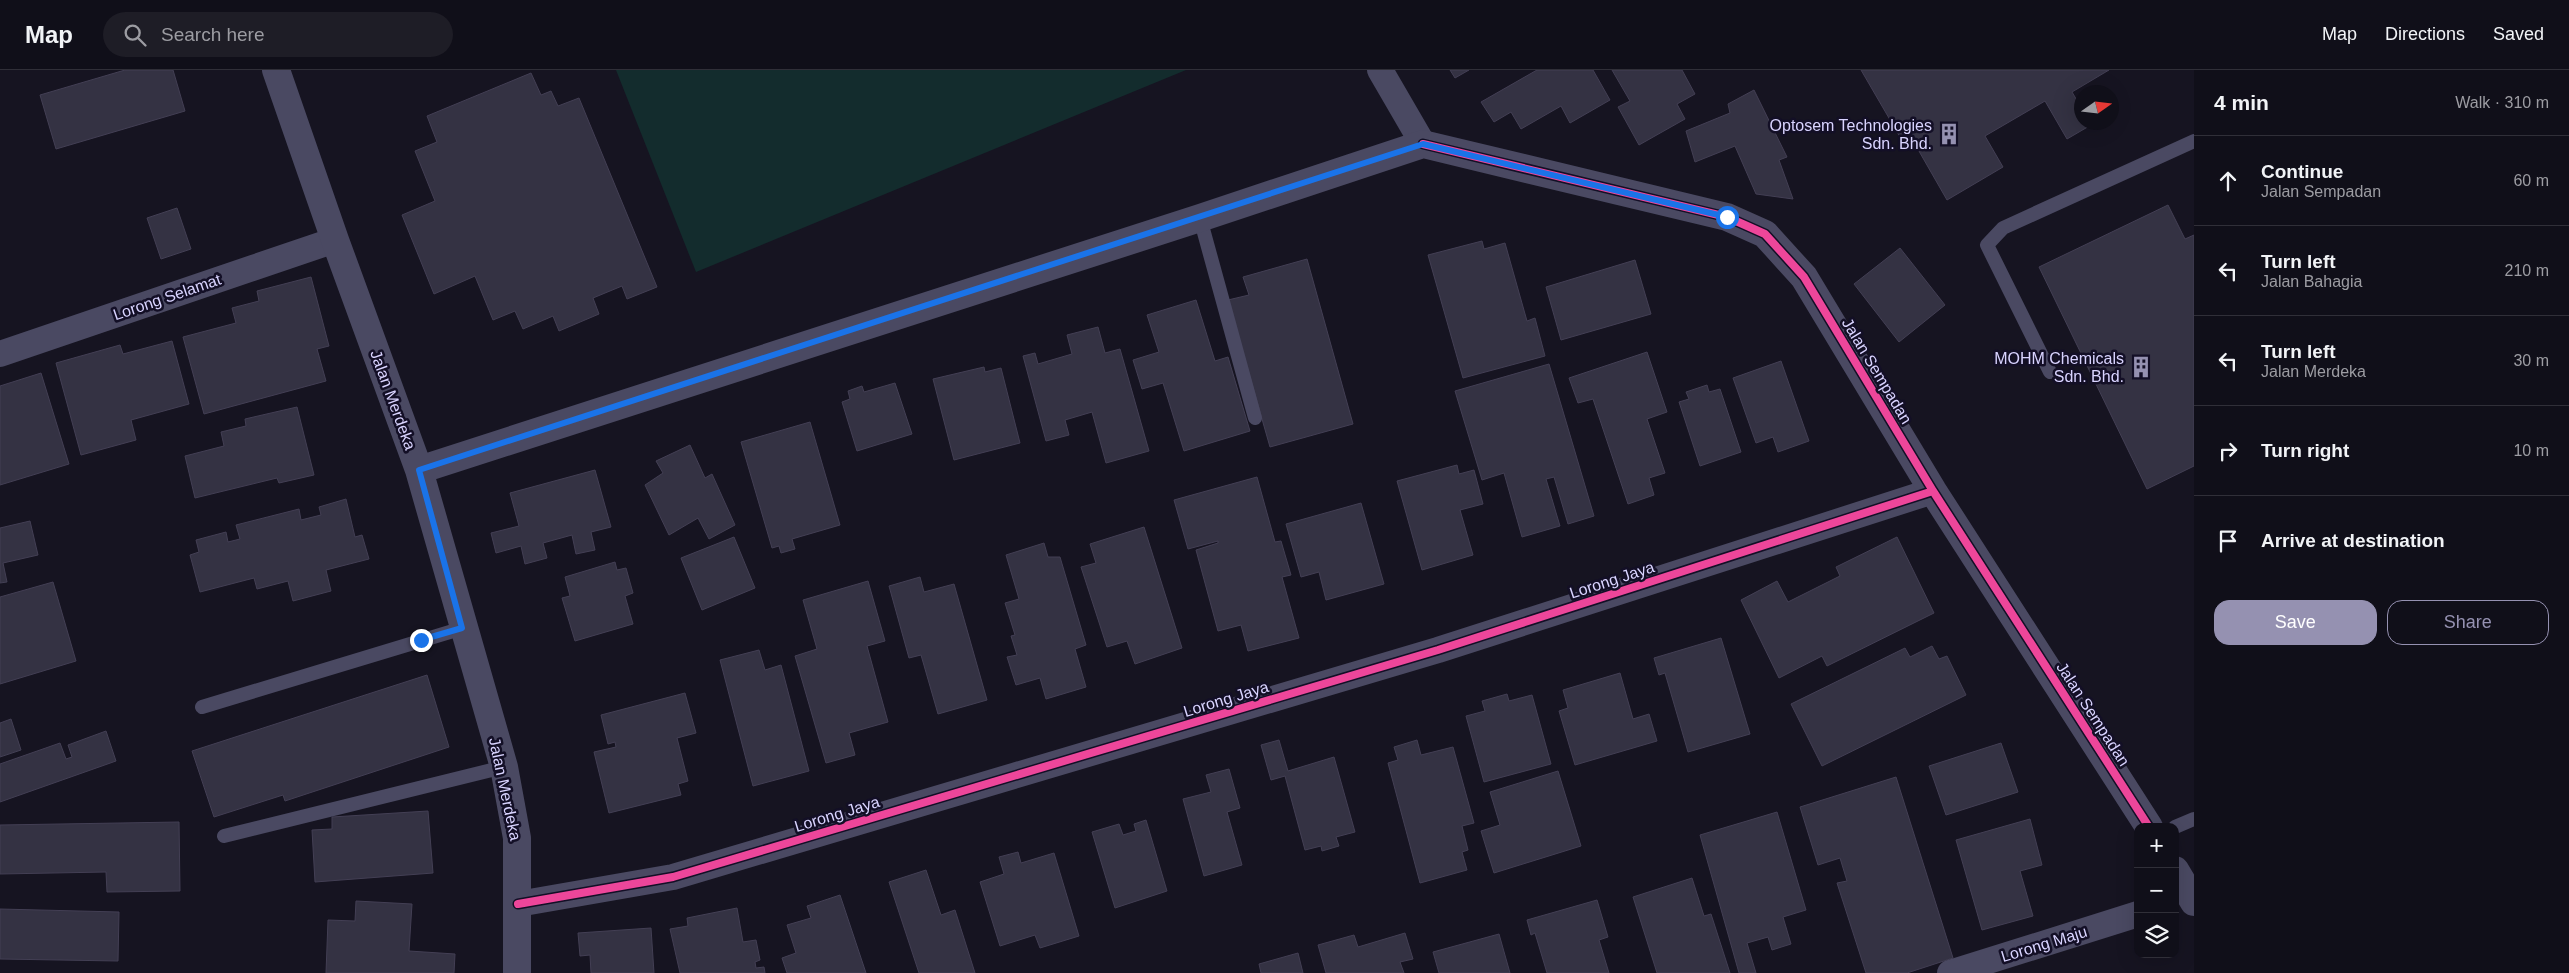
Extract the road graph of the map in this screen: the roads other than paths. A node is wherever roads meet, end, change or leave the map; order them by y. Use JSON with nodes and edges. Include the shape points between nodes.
{"nodes":[{"id":1,"x":276,"y":70,"type":"edge"},
{"id":2,"x":1380,"y":70,"type":"edge"},
{"id":3,"x":2194,"y":141,"type":"edge"},
{"id":4,"x":1423,"y":144,"type":"junction"},
{"id":5,"x":1200,"y":218,"type":"junction"},
{"id":6,"x":335,"y":240,"type":"junction"},
{"id":7,"x":0,"y":354,"type":"edge"},
{"id":8,"x":2050,"y":372,"type":"dead end"},
{"id":9,"x":1255,"y":418,"type":"dead end"},
{"id":10,"x":419,"y":470,"type":"junction"},
{"id":11,"x":1933,"y":491,"type":"junction"},
{"id":12,"x":462,"y":628,"type":"junction"},
{"id":13,"x":202,"y":707,"type":"dead end"},
{"id":14,"x":504,"y":767,"type":"junction"},
{"id":15,"x":2194,"y":819,"type":"edge"},
{"id":16,"x":2146,"y":823,"type":"edge"},
{"id":17,"x":2179,"y":825,"type":"edge"},
{"id":18,"x":224,"y":836,"type":"dead end"},
{"id":19,"x":2179,"y":880,"type":"edge"},
{"id":20,"x":2187,"y":901,"type":"edge"},
{"id":21,"x":518,"y":904,"type":"junction"},
{"id":22,"x":2134,"y":915,"type":"edge"},
{"id":23,"x":517,"y":973,"type":"edge"},
{"id":24,"x":1950,"y":973,"type":"edge"}],
"edges":[{"from":1,"to":6,"type":"street","name":"Jalan Merdeka"},
{"from":2,"to":4,"type":"street"},
{"from":3,"to":8,"type":"lane","via":[[2003,228],[1987,245]]},
{"from":4,"to":5,"type":"street"},
{"from":4,"to":11,"type":"street","name":"Jalan Sempadan","via":[[1727,217],[1765,234],[1804,277]]},
{"from":5,"to":9,"type":"lane"},
{"from":5,"to":10,"type":"street"},
{"from":6,"to":7,"type":"street","name":"Lorong Selamat"},
{"from":6,"to":10,"type":"street","name":"Jalan Merdeka"},
{"from":10,"to":12,"type":"street","name":"Jalan Merdeka"},
{"from":11,"to":16,"type":"street","name":"Jalan Sempadan"},
{"from":11,"to":21,"type":"street","name":"Lorong Jaya","via":[[1438,650],[673,877]]},
{"from":12,"to":13,"type":"lane"},
{"from":12,"to":14,"type":"street","name":"Jalan Merdeka"},
{"from":14,"to":18,"type":"lane"},
{"from":14,"to":21,"type":"street","name":"Jalan Merdeka","via":[[517,838]]},
{"from":15,"to":17,"type":"lane"},
{"from":19,"to":20,"type":"street"},
{"from":21,"to":23,"type":"street","name":"Jalan Merdeka"},
{"from":22,"to":24,"type":"street","name":"Lorong Maju"}]}
